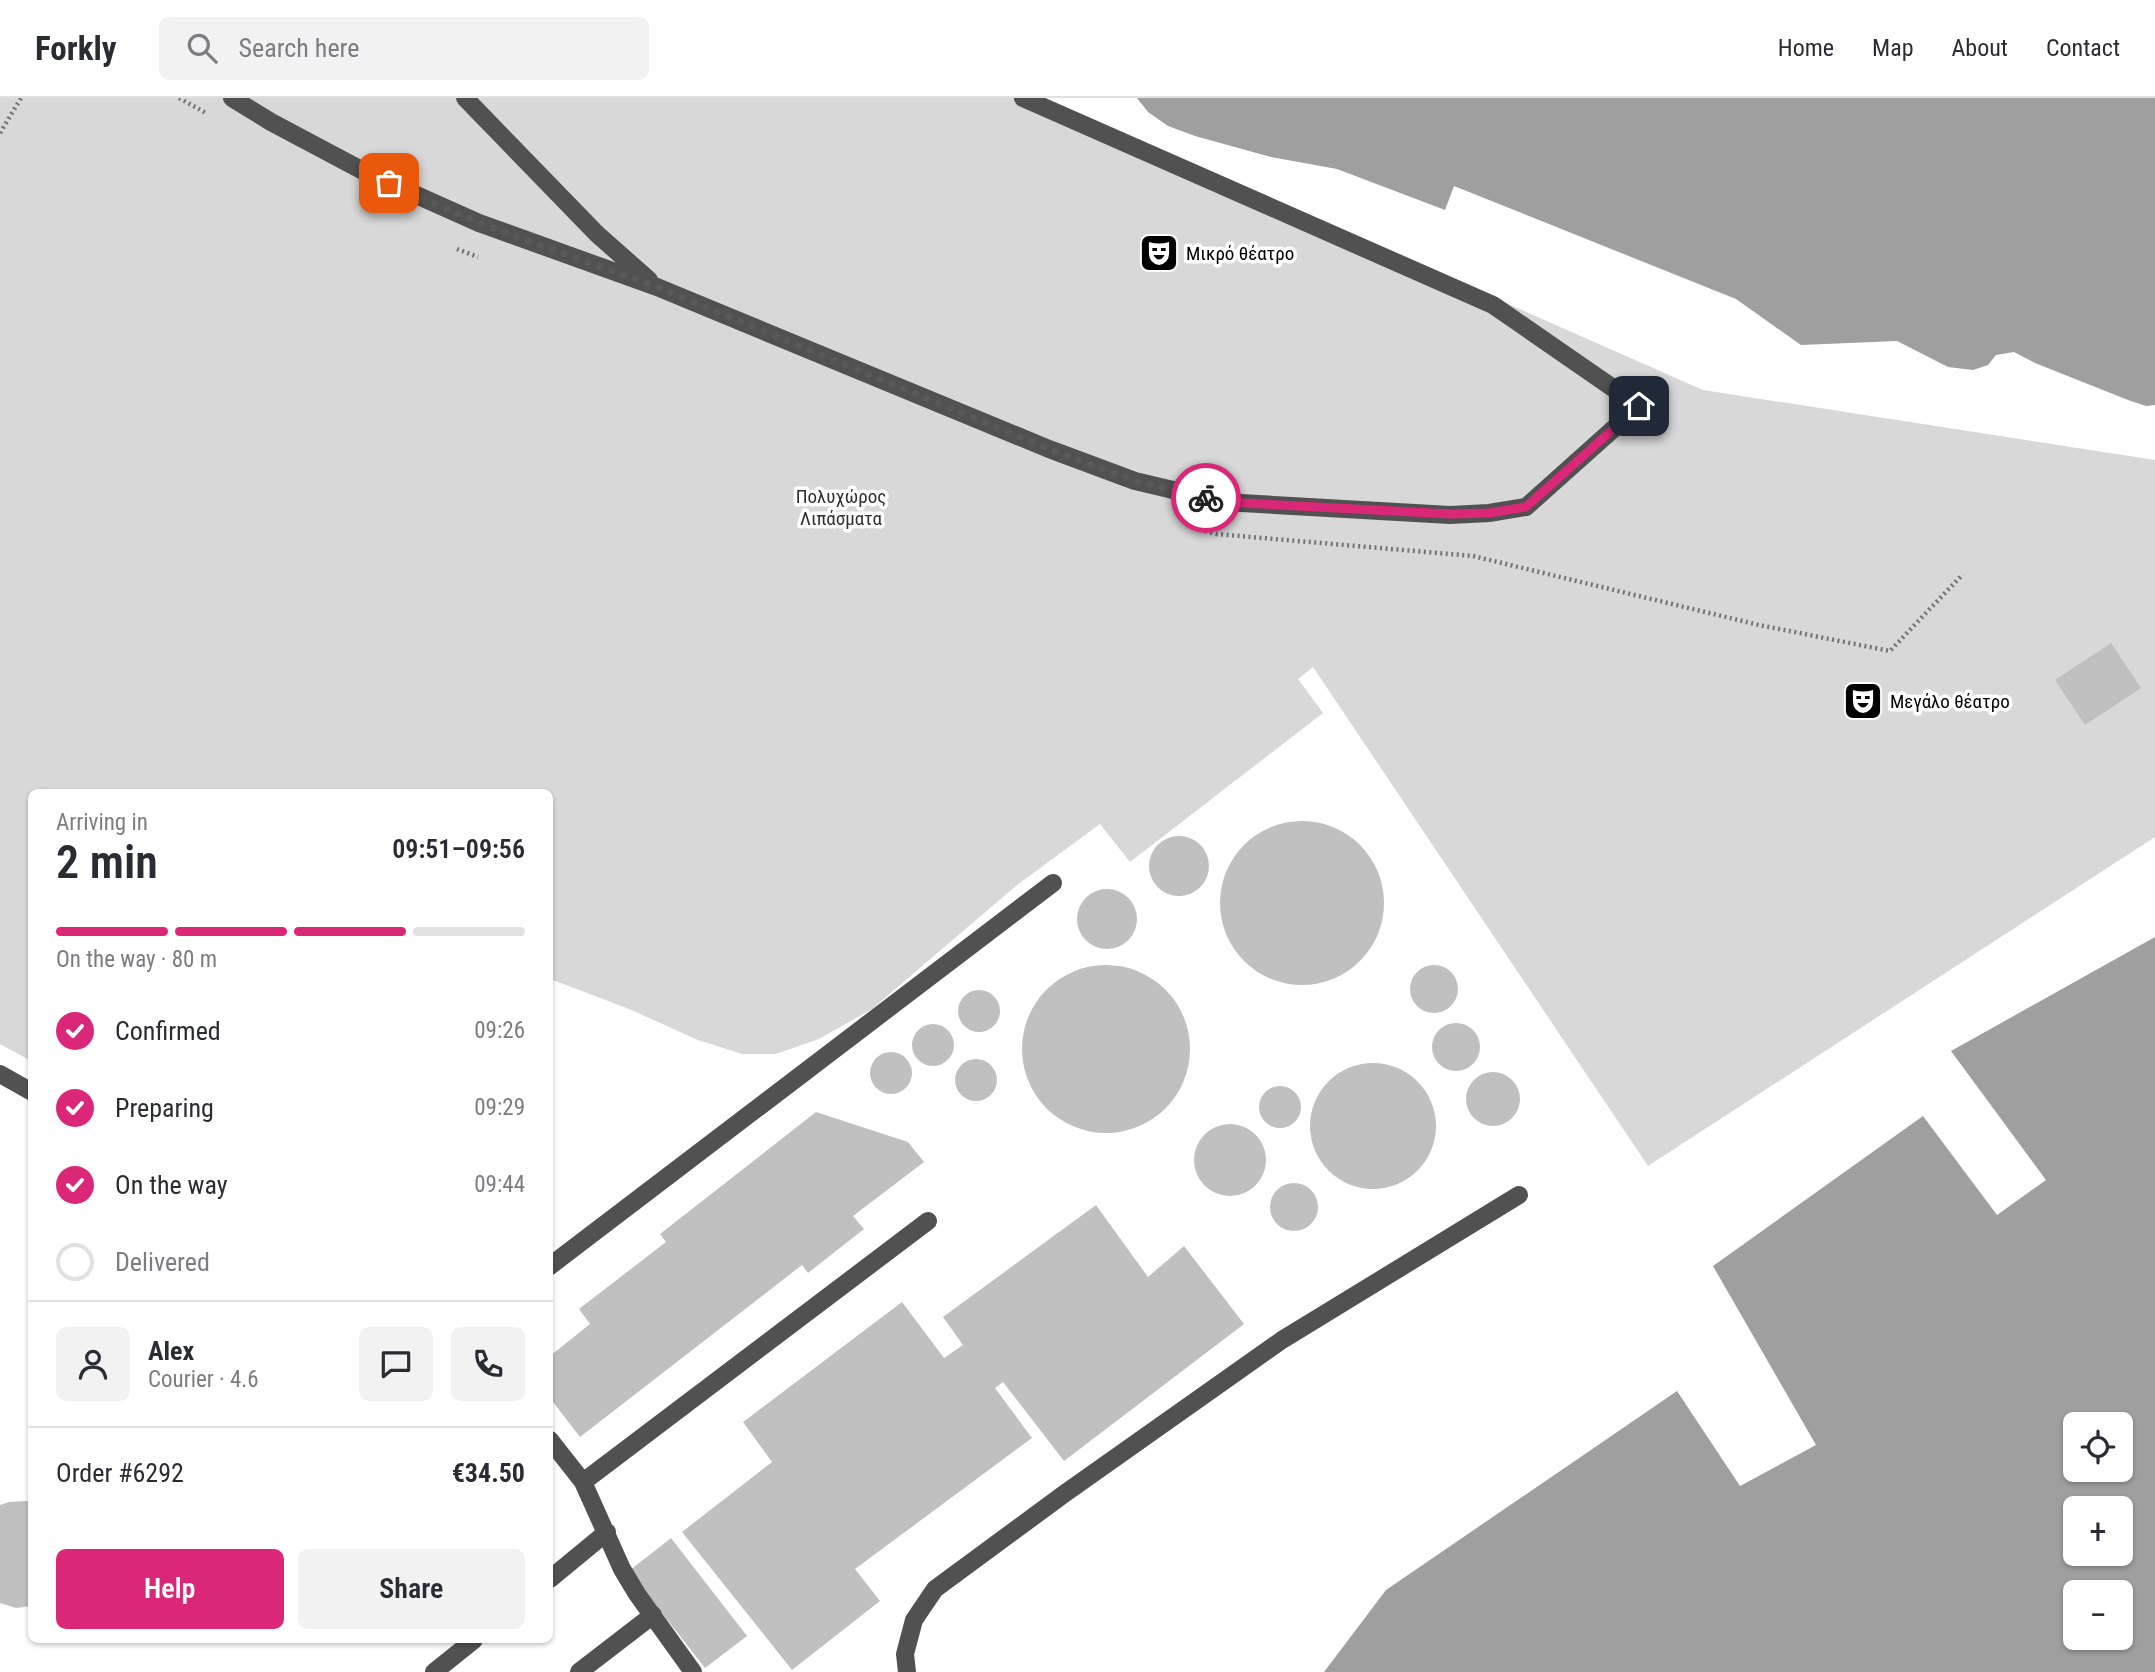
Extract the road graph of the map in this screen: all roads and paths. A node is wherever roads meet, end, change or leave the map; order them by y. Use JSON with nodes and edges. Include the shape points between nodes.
{"nodes":[{"id":1,"x":21,"y":98,"type":"edge"},
{"id":2,"x":232,"y":98,"type":"edge"},
{"id":3,"x":465,"y":98,"type":"edge"},
{"id":4,"x":1023,"y":98,"type":"edge"},
{"id":5,"x":0,"y":133,"type":"edge"},
{"id":6,"x":657,"y":287,"type":"junction"},
{"id":7,"x":1053,"y":883,"type":"dead end"},
{"id":8,"x":0,"y":1074,"type":"edge"},
{"id":9,"x":28,"y":1090,"type":"edge"},
{"id":10,"x":1518,"y":1195,"type":"dead end"},
{"id":11,"x":928,"y":1221,"type":"dead end"},
{"id":12,"x":553,"y":1264,"type":"edge"},
{"id":13,"x":553,"y":1444,"type":"edge"},
{"id":14,"x":583,"y":1482,"type":"junction"},
{"id":15,"x":607,"y":1532,"type":"junction"},
{"id":16,"x":553,"y":1577,"type":"edge"},
{"id":17,"x":653,"y":1615,"type":"junction"},
{"id":18,"x":470,"y":1643,"type":"edge"},
{"id":19,"x":434,"y":1672,"type":"edge"},
{"id":20,"x":579,"y":1672,"type":"edge"},
{"id":21,"x":693,"y":1672,"type":"edge"},
{"id":22,"x":907,"y":1672,"type":"edge"}],
"edges":[{"from":1,"to":5,"type":"path"},
{"from":2,"to":6,"type":"street","via":[[367,173],[442,207]]},
{"from":3,"to":6,"type":"street","via":[[597,234]]},
{"from":4,"to":6,"type":"street","via":[[1493,305],[1639,406],[1526,507],[1450,514],[1224,502],[1135,481],[1073,458]]},
{"from":7,"to":12,"type":"street"},
{"from":8,"to":9,"type":"street"},
{"from":10,"to":22,"type":"street","via":[[1282,1340],[935,1589],[914,1620],[905,1654]]},
{"from":11,"to":14,"type":"street"},
{"from":13,"to":14,"type":"street"},
{"from":14,"to":15,"type":"street"},
{"from":15,"to":16,"type":"street"},
{"from":15,"to":17,"type":"street","via":[[622,1569]]},
{"from":17,"to":20,"type":"street"},
{"from":17,"to":21,"type":"street"},
{"from":18,"to":19,"type":"street"}]}
